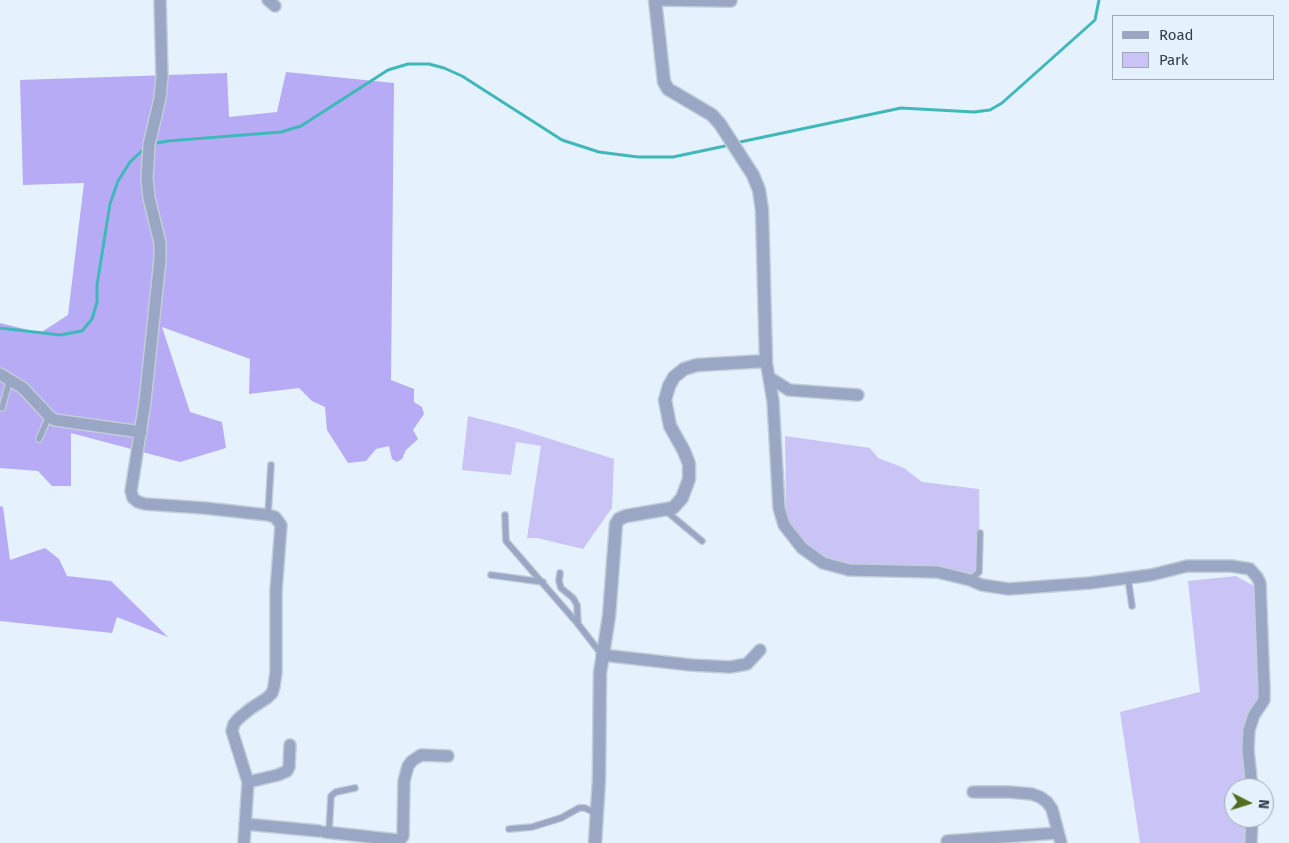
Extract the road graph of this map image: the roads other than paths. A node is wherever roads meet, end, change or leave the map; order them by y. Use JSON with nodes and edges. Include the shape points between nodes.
{"nodes":[{"id":1,"x":160,"y":0,"type":"edge"},
{"id":2,"x":656,"y":0,"type":"edge"},
{"id":3,"x":731,"y":1,"type":"edge"},
{"id":4,"x":766,"y":361,"type":"junction"},
{"id":5,"x":5,"y":376,"type":"edge"},
{"id":6,"x":770,"y":378,"type":"junction"},
{"id":7,"x":858,"y":395,"type":"dead end"},
{"id":8,"x":2,"y":408,"type":"dead end"},
{"id":9,"x":49,"y":416,"type":"junction"},
{"id":10,"x":141,"y":432,"type":"junction"},
{"id":11,"x":39,"y":439,"type":"dead end"},
{"id":12,"x":271,"y":465,"type":"dead end"},
{"id":13,"x":664,"y":510,"type":"junction"},
{"id":14,"x":268,"y":515,"type":"junction"},
{"id":15,"x":505,"y":515,"type":"dead end"},
{"id":16,"x":980,"y":533,"type":"dead end"},
{"id":17,"x":702,"y":541,"type":"dead end"},
{"id":18,"x":560,"y":573,"type":"dead end"},
{"id":19,"x":491,"y":575,"type":"dead end"},
{"id":20,"x":1128,"y":578,"type":"junction"},
{"id":21,"x":970,"y":580,"type":"junction"},
{"id":22,"x":543,"y":582,"type":"junction"},
{"id":23,"x":1132,"y":606,"type":"dead end"},
{"id":24,"x":578,"y":624,"type":"junction"},
{"id":25,"x":760,"y":650,"type":"dead end"},
{"id":26,"x":602,"y":655,"type":"junction"},
{"id":27,"x":290,"y":745,"type":"dead end"},
{"id":28,"x":448,"y":756,"type":"dead end"},
{"id":29,"x":1251,"y":778,"type":"edge"},
{"id":30,"x":248,"y":782,"type":"junction"},
{"id":31,"x":355,"y":788,"type":"dead end"},
{"id":32,"x":973,"y":792,"type":"dead end"},
{"id":33,"x":597,"y":814,"type":"junction"},
{"id":34,"x":245,"y":824,"type":"junction"},
{"id":35,"x":1252,"y":828,"type":"edge"},
{"id":36,"x":509,"y":829,"type":"dead end"},
{"id":37,"x":324,"y":832,"type":"junction"},
{"id":38,"x":1059,"y":838,"type":"edge"},
{"id":39,"x":947,"y":841,"type":"dead end"},
{"id":40,"x":244,"y":843,"type":"edge"},
{"id":41,"x":595,"y":843,"type":"edge"},
{"id":42,"x":1251,"y":843,"type":"edge"}],
"edges":[{"from":1,"to":10,"type":"street","via":[[162,77],[149,145],[147,178],[160,251]]},
{"from":2,"to":3,"type":"street"},
{"from":2,"to":4,"type":"street","via":[[664,82],[668,89],[716,120],[759,190]]},
{"from":4,"to":6,"type":"street"},
{"from":4,"to":13,"type":"street","via":[[697,365],[674,377],[665,400],[670,426],[689,464],[689,479],[682,498],[673,508]]},
{"from":5,"to":8,"type":"lane"},
{"from":5,"to":9,"type":"street","via":[[23,388]]},
{"from":6,"to":7,"type":"street","via":[[789,390]]},
{"from":6,"to":21,"type":"street","via":[[779,508],[784,525],[802,548],[823,562],[849,570],[929,571]]},
{"from":9,"to":10,"type":"street","via":[[55,420]]},
{"from":9,"to":11,"type":"lane"},
{"from":10,"to":14,"type":"street","via":[[132,491],[138,502]]},
{"from":12,"to":14,"type":"lane"},
{"from":13,"to":17,"type":"lane"},
{"from":13,"to":26,"type":"street","via":[[626,516],[616,524],[609,616]]},
{"from":14,"to":30,"type":"street","via":[[275,517],[281,525],[276,591],[276,672],[272,693],[234,724],[232,731]]},
{"from":15,"to":22,"type":"lane","via":[[506,541]]},
{"from":16,"to":21,"type":"lane","via":[[979,572]]},
{"from":18,"to":24,"type":"lane","via":[[561,588],[577,605]]},
{"from":19,"to":22,"type":"lane"},
{"from":20,"to":21,"type":"street","via":[[1017,589],[995,588]]},
{"from":20,"to":23,"type":"lane"},
{"from":20,"to":29,"type":"street","via":[[1188,566],[1231,566],[1250,570],[1257,577],[1264,700],[1249,730]]},
{"from":22,"to":24,"type":"lane"},
{"from":24,"to":26,"type":"lane"},
{"from":25,"to":26,"type":"street","via":[[748,664],[730,667]]},
{"from":26,"to":33,"type":"street"},
{"from":27,"to":30,"type":"street","via":[[286,771]]},
{"from":28,"to":37,"type":"street","via":[[421,755],[408,766],[404,781],[401,839]]},
{"from":30,"to":34,"type":"street"},
{"from":31,"to":37,"type":"lane","via":[[331,796]]},
{"from":32,"to":38,"type":"street","via":[[1009,792],[1040,797],[1052,809]]},
{"from":33,"to":36,"type":"lane","via":[[580,808],[532,827]]},
{"from":33,"to":41,"type":"street"},
{"from":34,"to":37,"type":"street"},
{"from":34,"to":40,"type":"street"},
{"from":35,"to":42,"type":"street"},
{"from":38,"to":39,"type":"street"}]}
